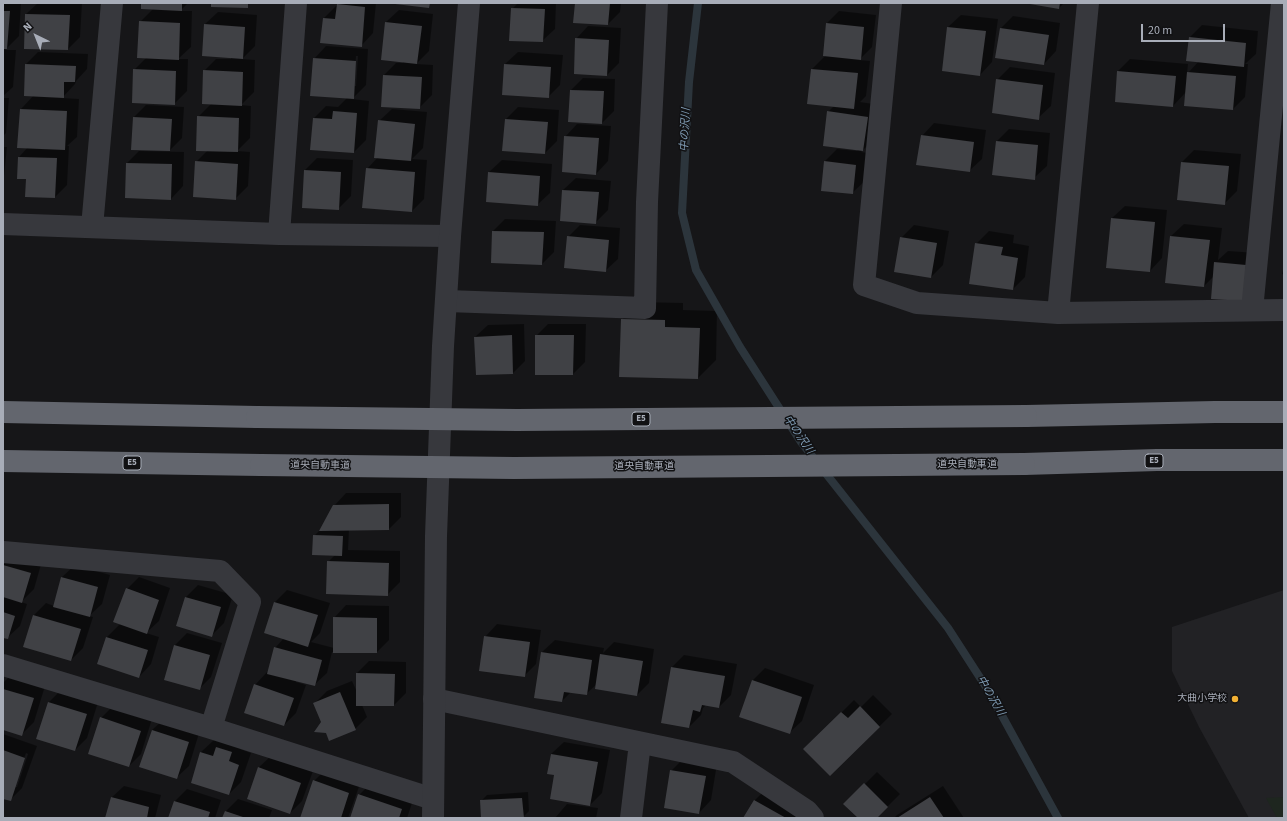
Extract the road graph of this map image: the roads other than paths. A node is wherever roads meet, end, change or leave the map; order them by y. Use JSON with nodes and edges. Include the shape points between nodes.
{"nodes":[{"id":1,"x":112,"y":3,"type":"edge"},
{"id":2,"x":296,"y":3,"type":"edge"},
{"id":3,"x":469,"y":3,"type":"edge"},
{"id":4,"x":656,"y":3,"type":"edge"},
{"id":5,"x":891,"y":3,"type":"edge"},
{"id":6,"x":1088,"y":3,"type":"edge"},
{"id":7,"x":1282,"y":3,"type":"edge"},
{"id":8,"x":3,"y":224,"type":"edge"},
{"id":9,"x":92,"y":227,"type":"junction"},
{"id":10,"x":279,"y":234,"type":"junction"},
{"id":11,"x":450,"y":236,"type":"junction"},
{"id":12,"x":447,"y":301,"type":"junction"},
{"id":13,"x":1252,"y":310,"type":"junction"},
{"id":14,"x":1284,"y":310,"type":"edge"},
{"id":15,"x":1058,"y":313,"type":"junction"},
{"id":16,"x":3,"y":412,"type":"edge"},
{"id":17,"x":1284,"y":412,"type":"edge"},
{"id":18,"x":1284,"y":460,"type":"edge"},
{"id":19,"x":3,"y":461,"type":"edge"},
{"id":20,"x":3,"y":552,"type":"edge"},
{"id":21,"x":3,"y":665,"type":"edge"},
{"id":22,"x":434,"y":699,"type":"junction"},
{"id":23,"x":211,"y":728,"type":"junction"},
{"id":24,"x":640,"y":743,"type":"junction"},
{"id":25,"x":433,"y":808,"type":"edge"},
{"id":26,"x":631,"y":818,"type":"edge"},
{"id":27,"x":813,"y":818,"type":"edge"}],
"edges":[{"from":1,"to":9,"type":"street"},
{"from":2,"to":10,"type":"street"},
{"from":3,"to":11,"type":"street"},
{"from":4,"to":12,"type":"street","via":[[645,308]]},
{"from":5,"to":15,"type":"street","via":[[864,285],[917,303]]},
{"from":6,"to":15,"type":"street"},
{"from":7,"to":13,"type":"street"},
{"from":8,"to":9,"type":"street"},
{"from":9,"to":10,"type":"street"},
{"from":10,"to":11,"type":"street"},
{"from":11,"to":12,"type":"street"},
{"from":12,"to":22,"type":"street","via":[[436,536]]},
{"from":13,"to":14,"type":"street"},
{"from":13,"to":15,"type":"street"},
{"from":16,"to":17,"type":"highway","number":"E5","bridge":true,"via":[[517,420]]},
{"from":18,"to":19,"type":"highway","name":"道央自動車道","number":"E5","bridge":true,"via":[[514,468]]},
{"from":20,"to":23,"type":"street","via":[[220,571],[250,602]]},
{"from":21,"to":23,"type":"street"},
{"from":22,"to":24,"type":"street"},
{"from":22,"to":25,"type":"street"},
{"from":23,"to":25,"type":"street"},
{"from":24,"to":26,"type":"street"},
{"from":24,"to":27,"type":"street","via":[[733,762],[807,811]]}]}
